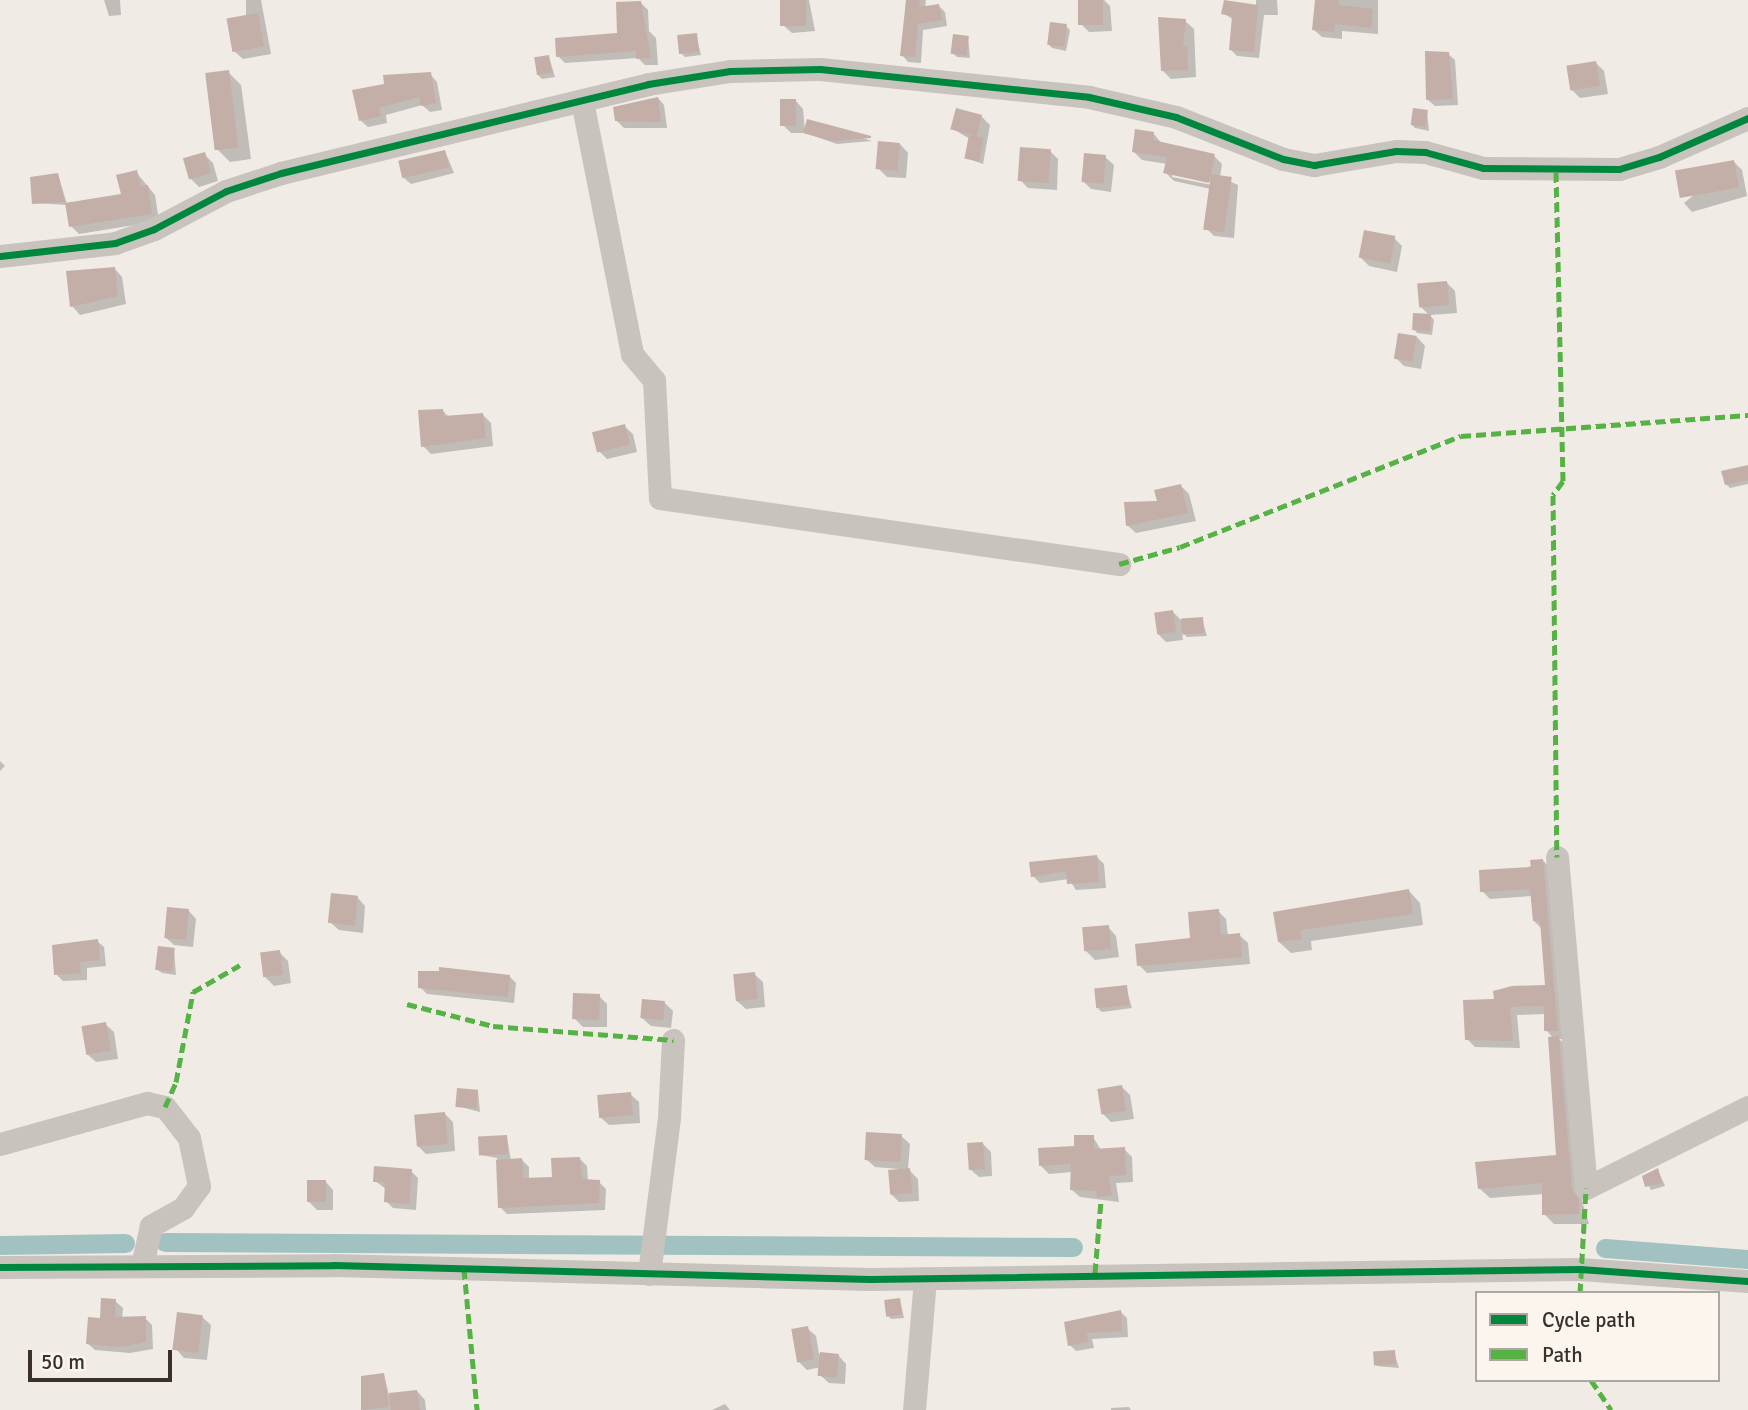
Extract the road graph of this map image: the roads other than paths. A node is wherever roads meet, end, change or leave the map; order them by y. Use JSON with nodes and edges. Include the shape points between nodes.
{"nodes":[{"id":1,"x":582,"y":101,"type":"junction"},
{"id":2,"x":1748,"y":118,"type":"edge"},
{"id":3,"x":0,"y":256,"type":"edge"},
{"id":4,"x":1119,"y":565,"type":"dead end"},
{"id":5,"x":1558,"y":857,"type":"dead end"},
{"id":6,"x":673,"y":1040,"type":"dead end"},
{"id":7,"x":1748,"y":1107,"type":"edge"},
{"id":8,"x":0,"y":1144,"type":"edge"},
{"id":9,"x":142,"y":1264,"type":"junction"},
{"id":10,"x":649,"y":1264,"type":"junction"},
{"id":11,"x":0,"y":1267,"type":"edge"},
{"id":12,"x":925,"y":1278,"type":"junction"},
{"id":13,"x":1748,"y":1281,"type":"edge"},
{"id":14,"x":914,"y":1410,"type":"edge"}],
"edges":[{"from":1,"to":2,"type":"street","via":[[730,71],[820,69],[1088,97],[1176,117],[1283,159],[1314,165],[1396,151],[1425,152],[1483,168],[1556,172],[1619,169],[1659,158]]},
{"from":1,"to":3,"type":"street","via":[[281,173],[226,191],[154,229],[115,243]]},
{"from":1,"to":4,"type":"street","via":[[632,354],[654,380],[660,498]]},
{"from":5,"to":7,"type":"street","via":[[1586,1188]]},
{"from":6,"to":10,"type":"street","via":[[669,1117]]},
{"from":8,"to":9,"type":"street","via":[[147,1103],[165,1107],[189,1138],[199,1186],[183,1208],[150,1226]]},
{"from":9,"to":10,"type":"street"},
{"from":9,"to":11,"type":"street"},
{"from":10,"to":12,"type":"street"},
{"from":12,"to":13,"type":"street","via":[[1580,1269]]},
{"from":12,"to":14,"type":"street"}]}
